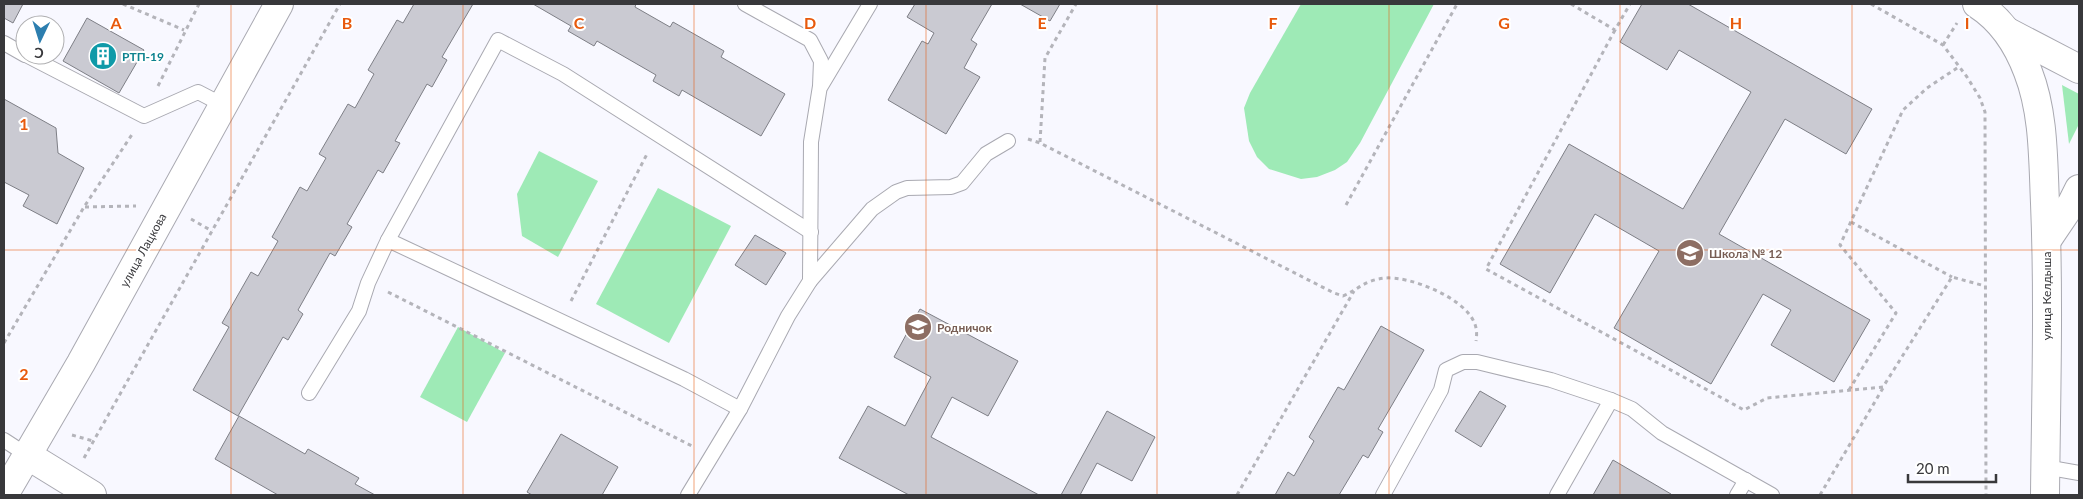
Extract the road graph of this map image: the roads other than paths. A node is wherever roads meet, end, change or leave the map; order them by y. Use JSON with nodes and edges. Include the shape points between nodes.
{"nodes":[{"id":1,"x":279,"y":4,"type":"edge"},
{"id":2,"x":745,"y":4,"type":"edge"},
{"id":3,"x":870,"y":4,"type":"edge"},
{"id":4,"x":1977,"y":4,"type":"edge"},
{"id":5,"x":2008,"y":32,"type":"junction"},
{"id":6,"x":4,"y":43,"type":"edge"},
{"id":7,"x":15,"y":49,"type":"edge"},
{"id":8,"x":45,"y":65,"type":"edge"},
{"id":9,"x":2079,"y":69,"type":"edge"},
{"id":10,"x":820,"y":86,"type":"junction"},
{"id":11,"x":223,"y":105,"type":"junction"},
{"id":12,"x":1008,"y":141,"type":"road end"},
{"id":13,"x":2079,"y":189,"type":"edge"},
{"id":14,"x":811,"y":232,"type":"junction"},
{"id":15,"x":388,"y":240,"type":"junction"},
{"id":16,"x":2046,"y":240,"type":"junction"},
{"id":17,"x":810,"y":281,"type":"junction"},
{"id":18,"x":309,"y":393,"type":"dead end"},
{"id":19,"x":1611,"y":400,"type":"junction"},
{"id":20,"x":740,"y":409,"type":"junction"},
{"id":21,"x":4,"y":440,"type":"edge"},
{"id":22,"x":27,"y":456,"type":"junction"},
{"id":23,"x":2045,"y":467,"type":"junction"},
{"id":24,"x":2079,"y":474,"type":"edge"},
{"id":25,"x":1746,"y":480,"type":"junction"},
{"id":26,"x":82,"y":489,"type":"edge"},
{"id":27,"x":4,"y":495,"type":"edge"},
{"id":28,"x":688,"y":495,"type":"edge"},
{"id":29,"x":1383,"y":495,"type":"edge"},
{"id":30,"x":1557,"y":495,"type":"edge"},
{"id":31,"x":1737,"y":495,"type":"edge"},
{"id":32,"x":1772,"y":495,"type":"edge"},
{"id":33,"x":2045,"y":495,"type":"edge"}],
"edges":[{"from":1,"to":11,"type":"street","name":"улица Лацкова"},
{"from":2,"to":10,"type":"lane","via":[[810,40],[821,61]]},
{"from":3,"to":10,"type":"lane"},
{"from":4,"to":5,"type":"street"},
{"from":5,"to":9,"type":"street"},
{"from":5,"to":16,"type":"street","name":"улица Келдыша","via":[[2036,98]]},
{"from":6,"to":7,"type":"lane"},
{"from":8,"to":11,"type":"lane","via":[[144,116],[198,92]]},
{"from":10,"to":14,"type":"lane","via":[[811,142]]},
{"from":11,"to":22,"type":"street","name":"улица Лацкова"},
{"from":12,"to":17,"type":"lane","via":[[986,154],[962,183],[896,192],[872,209]]},
{"from":13,"to":16,"type":"street"},
{"from":14,"to":15,"type":"lane","via":[[563,74],[498,40]]},
{"from":14,"to":17,"type":"lane"},
{"from":15,"to":18,"type":"lane","via":[[359,311]]},
{"from":15,"to":20,"type":"lane","via":[[684,379]]},
{"from":16,"to":23,"type":"street","name":"улица Келдыша"},
{"from":17,"to":20,"type":"lane","via":[[788,316]]},
{"from":19,"to":25,"type":"lane","via":[[1632,409],[1662,433]]},
{"from":19,"to":29,"type":"lane","via":[[1551,380],[1477,362],[1463,362],[1446,370],[1441,390]]},
{"from":19,"to":30,"type":"lane"},
{"from":20,"to":28,"type":"lane"},
{"from":21,"to":22,"type":"lane"},
{"from":22,"to":26,"type":"street"},
{"from":22,"to":27,"type":"street","name":"улица Лацкова"},
{"from":23,"to":24,"type":"lane"},
{"from":23,"to":33,"type":"street","name":"улица Келдыша"},
{"from":25,"to":31,"type":"lane"},
{"from":25,"to":32,"type":"lane"}]}
